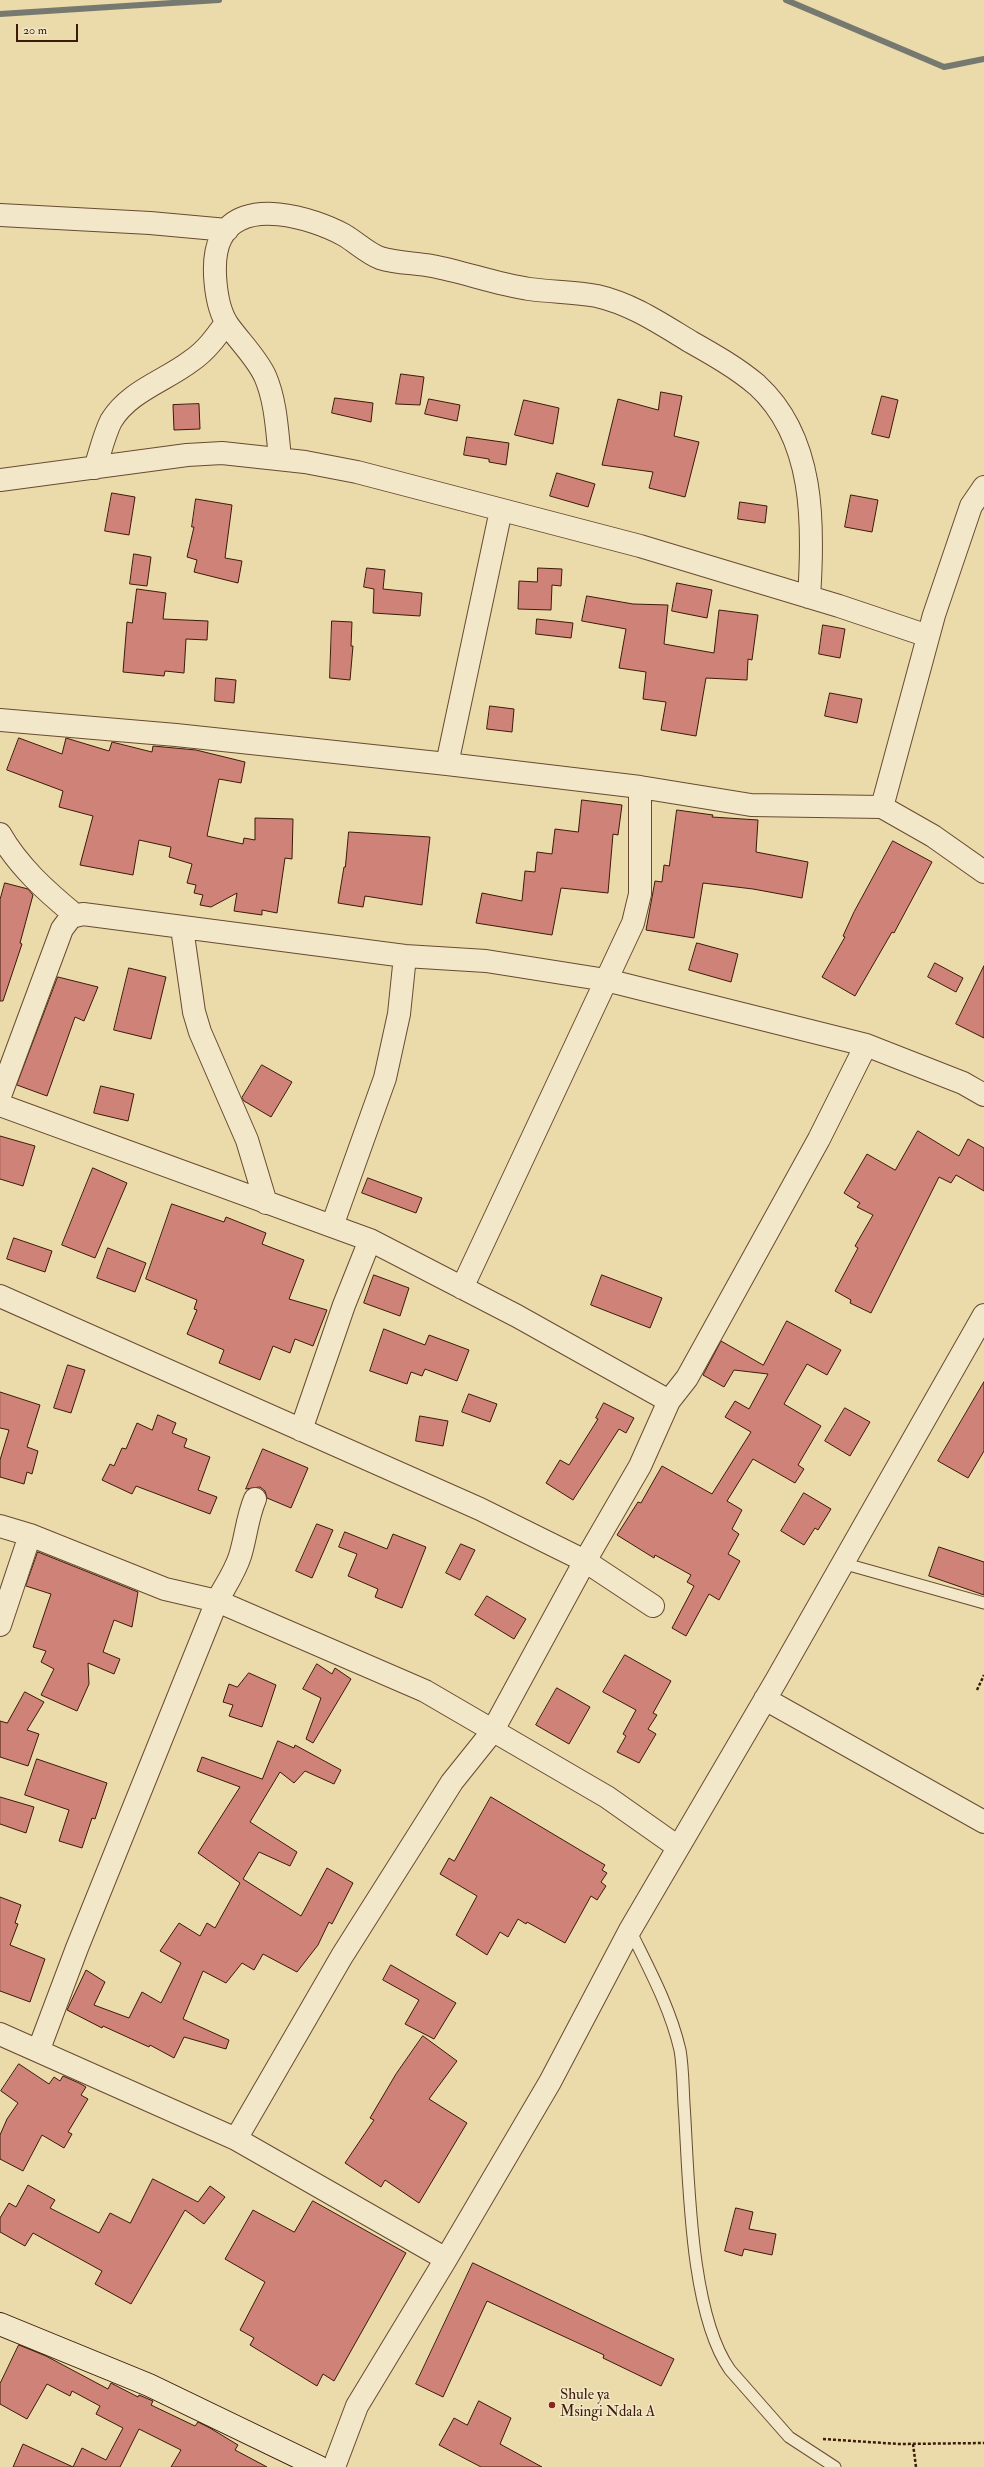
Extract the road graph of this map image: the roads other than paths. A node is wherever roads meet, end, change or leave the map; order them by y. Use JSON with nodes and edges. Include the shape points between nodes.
{"nodes":[{"id":1,"x":0,"y":215,"type":"edge"},
{"id":2,"x":227,"y":230,"type":"junction"},
{"id":3,"x":226,"y":323,"type":"junction"},
{"id":4,"x":280,"y":458,"type":"junction"},
{"id":5,"x":95,"y":468,"type":"junction"},
{"id":6,"x":0,"y":480,"type":"edge"},
{"id":7,"x":984,"y":487,"type":"edge"},
{"id":8,"x":501,"y":510,"type":"junction"},
{"id":9,"x":809,"y":597,"type":"junction"},
{"id":10,"x":928,"y":636,"type":"junction"},
{"id":11,"x":0,"y":720,"type":"edge"},
{"id":12,"x":447,"y":764,"type":"junction"},
{"id":13,"x":640,"y":787,"type":"junction"},
{"id":14,"x":882,"y":807,"type":"junction"},
{"id":15,"x":0,"y":834,"type":"edge"},
{"id":16,"x":984,"y":872,"type":"edge"},
{"id":17,"x":75,"y":915,"type":"junction"},
{"id":18,"x":182,"y":928,"type":"junction"},
{"id":19,"x":405,"y":956,"type":"junction"},
{"id":20,"x":606,"y":980,"type":"junction"},
{"id":21,"x":866,"y":1045,"type":"junction"},
{"id":22,"x":984,"y":1095,"type":"edge"},
{"id":23,"x":0,"y":1096,"type":"edge"},
{"id":24,"x":0,"y":1105,"type":"edge"},
{"id":25,"x":266,"y":1204,"type":"junction"},
{"id":26,"x":332,"y":1226,"type":"junction"},
{"id":27,"x":370,"y":1240,"type":"junction"},
{"id":28,"x":462,"y":1288,"type":"junction"},
{"id":29,"x":0,"y":1296,"type":"edge"},
{"id":30,"x":984,"y":1314,"type":"edge"},
{"id":31,"x":669,"y":1401,"type":"junction"},
{"id":32,"x":301,"y":1430,"type":"junction"},
{"id":33,"x":255,"y":1499,"type":"dead end"},
{"id":34,"x":0,"y":1526,"type":"edge"},
{"id":35,"x":30,"y":1535,"type":"junction"},
{"id":36,"x":585,"y":1561,"type":"junction"},
{"id":37,"x":842,"y":1563,"type":"junction"},
{"id":38,"x":217,"y":1601,"type":"junction"},
{"id":39,"x":984,"y":1603,"type":"edge"},
{"id":40,"x":653,"y":1606,"type":"dead end"},
{"id":41,"x":0,"y":1625,"type":"edge"},
{"id":42,"x":765,"y":1699,"type":"junction"},
{"id":43,"x":492,"y":1732,"type":"junction"},
{"id":44,"x":984,"y":1822,"type":"edge"},
{"id":45,"x":678,"y":1847,"type":"junction"},
{"id":46,"x":630,"y":1930,"type":"junction"},
{"id":47,"x":0,"y":2034,"type":"edge"},
{"id":48,"x":39,"y":2049,"type":"junction"},
{"id":49,"x":236,"y":2139,"type":"junction"},
{"id":50,"x":446,"y":2260,"type":"junction"},
{"id":51,"x":0,"y":2324,"type":"edge"},
{"id":52,"x":319,"y":2467,"type":"edge"},
{"id":53,"x":334,"y":2467,"type":"edge"},
{"id":54,"x":835,"y":2467,"type":"edge"}],
"edges":[{"from":1,"to":2,"type":"street"},
{"from":2,"to":3,"type":"street","via":[[221,237],[216,254],[215,279]]},
{"from":2,"to":9,"type":"street","via":[[241,217],[257,214],[318,222],[380,258],[445,269],[530,289],[561,290],[599,296],[633,307],[723,360],[757,386],[781,412],[796,438],[810,505]]},
{"from":3,"to":4,"type":"street","via":[[243,342],[265,376],[276,416]]},
{"from":3,"to":5,"type":"street","via":[[209,346],[191,362],[148,386],[126,404],[111,422]]},
{"from":4,"to":5,"type":"street","via":[[222,453],[187,455]]},
{"from":4,"to":8,"type":"street","via":[[357,472]]},
{"from":5,"to":6,"type":"street"},
{"from":7,"to":10,"type":"street","via":[[971,506]]},
{"from":8,"to":9,"type":"street","via":[[640,546]]},
{"from":8,"to":12,"type":"street"},
{"from":9,"to":10,"type":"street"},
{"from":10,"to":14,"type":"street"},
{"from":11,"to":12,"type":"street","via":[[176,735]]},
{"from":12,"to":13,"type":"street"},
{"from":13,"to":14,"type":"street","via":[[751,805]]},
{"from":13,"to":20,"type":"street","via":[[640,894],[629,933]]},
{"from":14,"to":16,"type":"street","via":[[933,836]]},
{"from":15,"to":17,"type":"street","via":[[28,872]]},
{"from":17,"to":18,"type":"street","via":[[88,914]]},
{"from":17,"to":23,"type":"street","via":[[62,929]]},
{"from":18,"to":19,"type":"street"},
{"from":18,"to":25,"type":"street","via":[[196,1019],[247,1140]]},
{"from":19,"to":20,"type":"street","via":[[486,962]]},
{"from":19,"to":26,"type":"street","via":[[399,1014],[385,1078]]},
{"from":20,"to":21,"type":"street"},
{"from":20,"to":28,"type":"street"},
{"from":21,"to":22,"type":"street","via":[[963,1083]]},
{"from":21,"to":31,"type":"street","via":[[820,1139],[687,1378]]},
{"from":24,"to":25,"type":"street"},
{"from":25,"to":26,"type":"street"},
{"from":26,"to":27,"type":"street"},
{"from":27,"to":28,"type":"street"},
{"from":27,"to":32,"type":"street","via":[[344,1305]]},
{"from":28,"to":31,"type":"street"},
{"from":29,"to":32,"type":"street"},
{"from":30,"to":37,"type":"street"},
{"from":31,"to":36,"type":"street","via":[[640,1466]]},
{"from":32,"to":36,"type":"street","via":[[480,1509]]},
{"from":33,"to":38,"type":"street","via":[[247,1517],[240,1557]]},
{"from":34,"to":35,"type":"street"},
{"from":35,"to":38,"type":"street","via":[[165,1589]]},
{"from":35,"to":41,"type":"street"},
{"from":36,"to":40,"type":"street"},
{"from":36,"to":43,"type":"street"},
{"from":37,"to":39,"type":"lane"},
{"from":37,"to":42,"type":"street"},
{"from":38,"to":43,"type":"street","via":[[425,1692]]},
{"from":38,"to":48,"type":"street"},
{"from":42,"to":44,"type":"street"},
{"from":42,"to":45,"type":"street"},
{"from":43,"to":45,"type":"street","via":[[607,1797]]},
{"from":43,"to":49,"type":"street","via":[[452,1782],[347,1950]]},
{"from":45,"to":46,"type":"street"},
{"from":46,"to":50,"type":"street","via":[[550,2082]]},
{"from":46,"to":54,"type":"lane","via":[[669,2010],[680,2051],[694,2236],[702,2292],[722,2359],[789,2437]]},
{"from":47,"to":48,"type":"street"},
{"from":48,"to":49,"type":"street"},
{"from":49,"to":50,"type":"street"},
{"from":50,"to":53,"type":"street","via":[[357,2406]]},
{"from":51,"to":52,"type":"street","via":[[148,2385]]}]}
